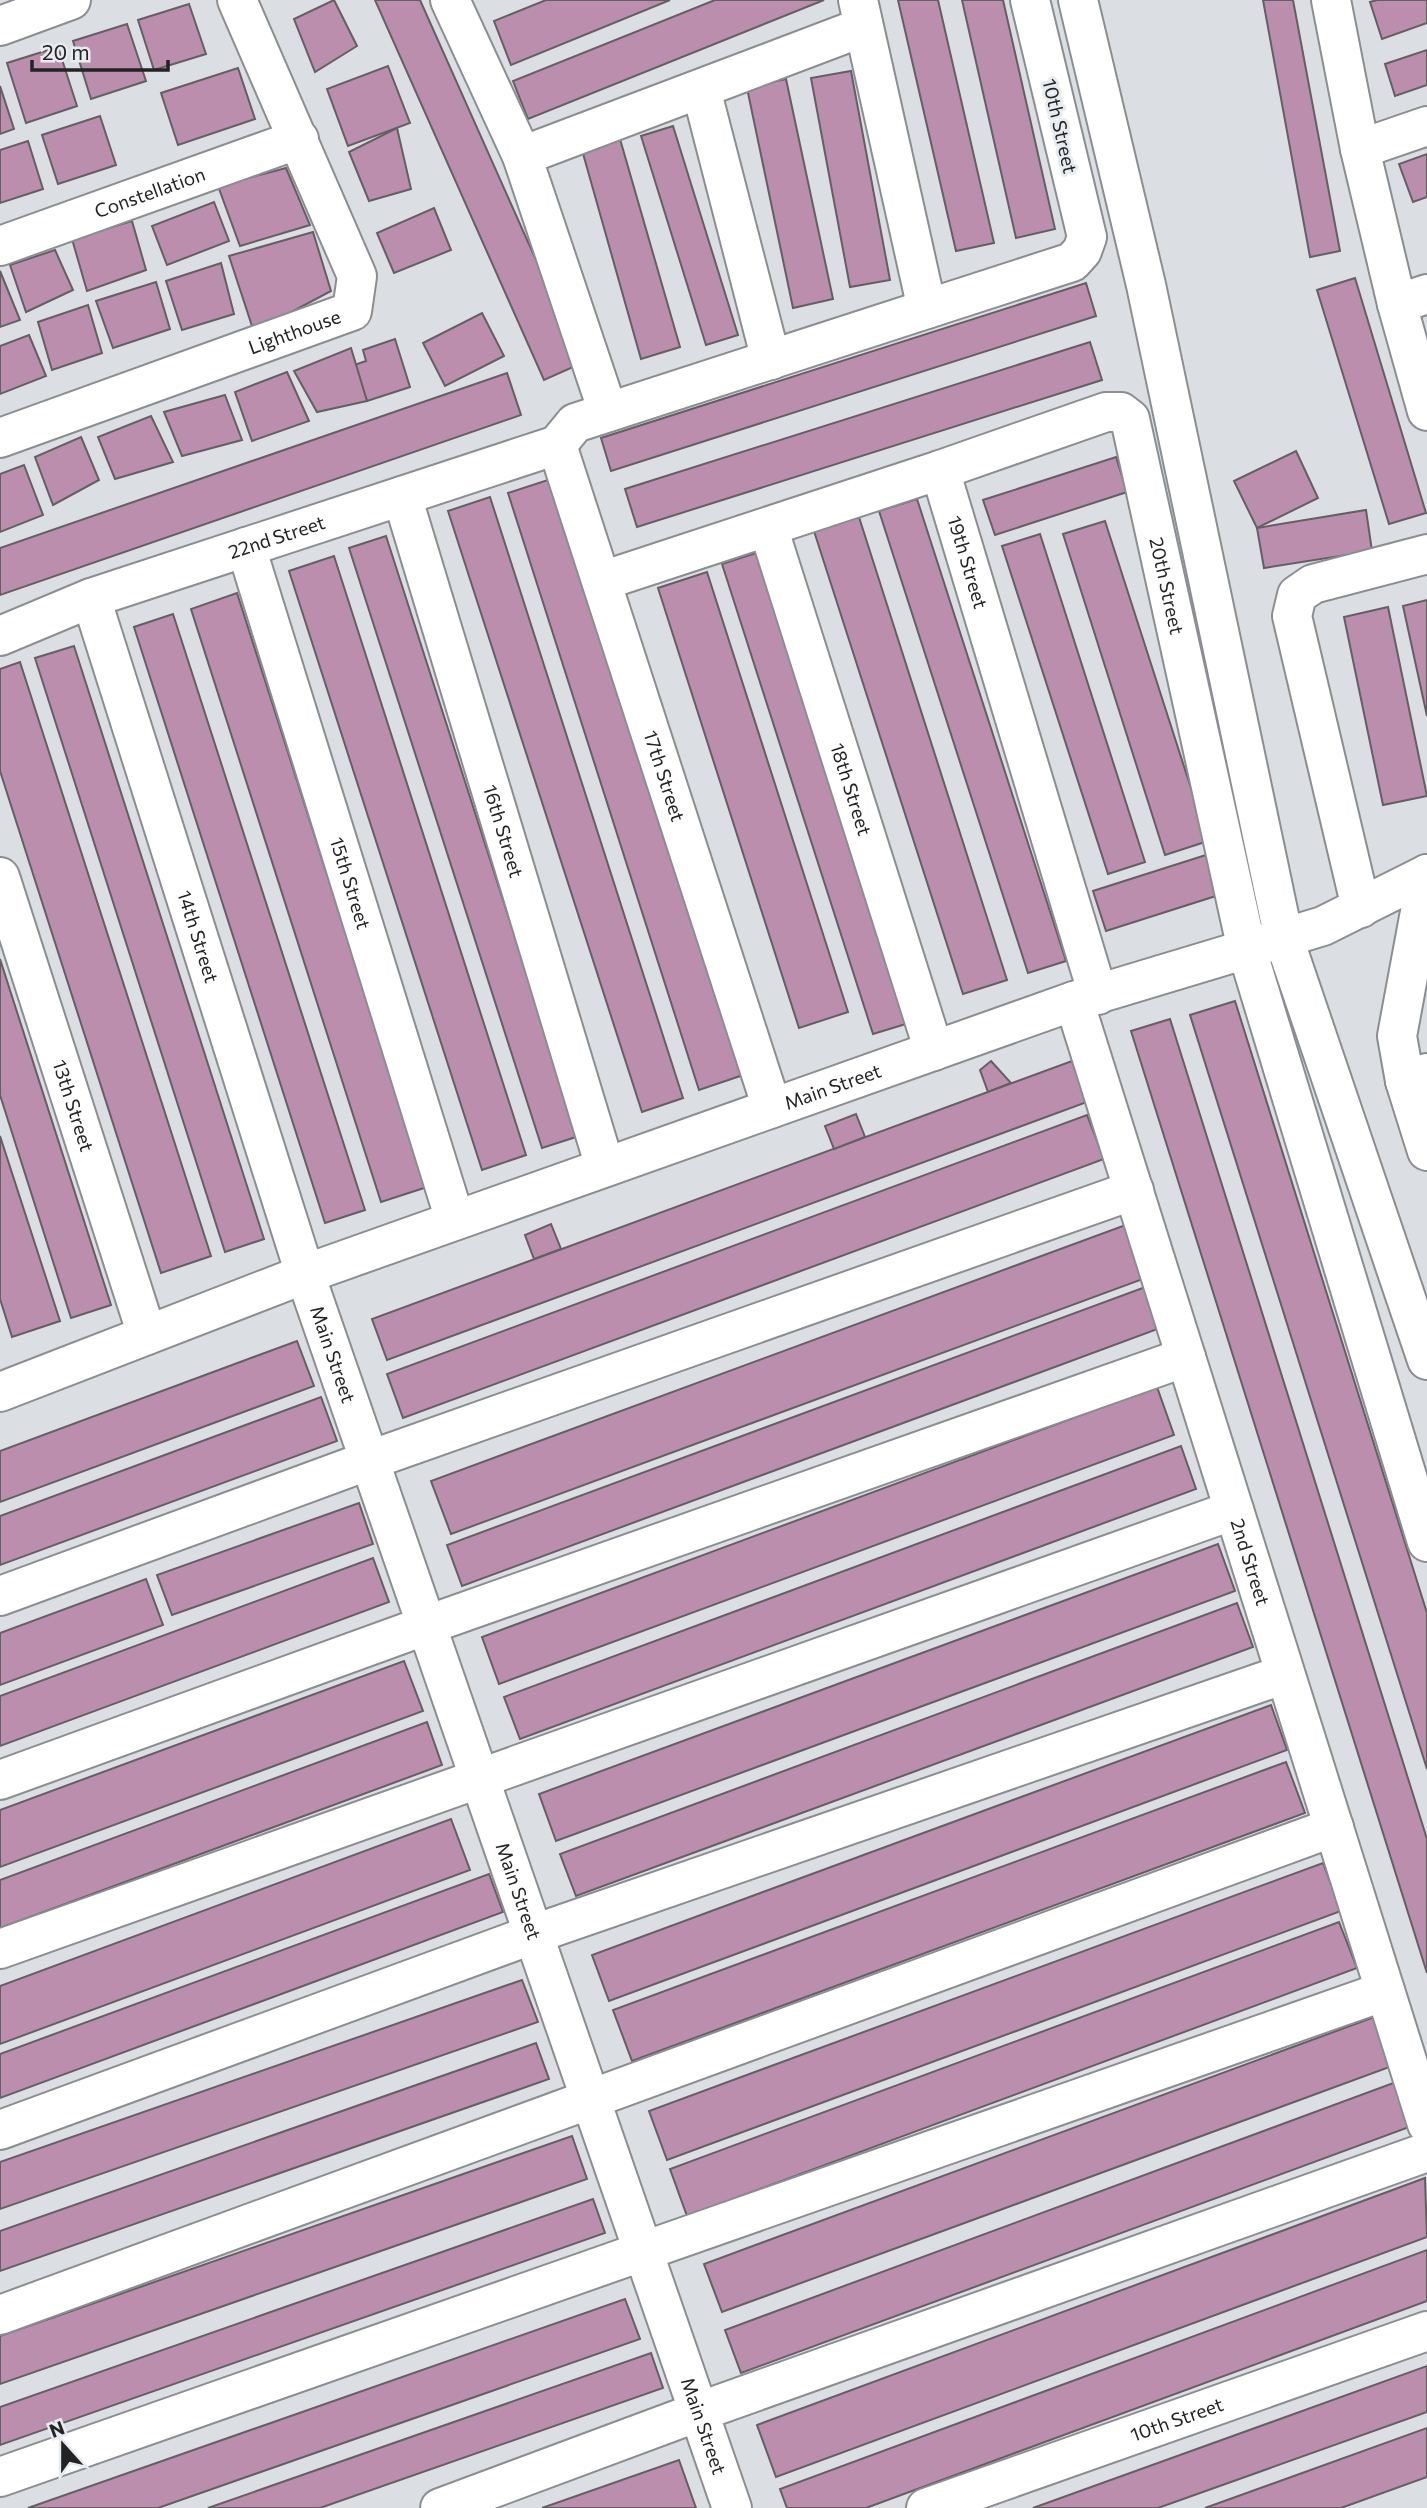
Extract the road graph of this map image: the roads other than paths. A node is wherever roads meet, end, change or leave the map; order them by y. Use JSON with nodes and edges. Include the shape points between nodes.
{"nodes":[{"id":1,"x":71,"y":0,"type":"edge"},
{"id":2,"x":237,"y":0,"type":"edge"},
{"id":3,"x":1030,"y":0,"type":"edge"},
{"id":4,"x":1078,"y":0,"type":"edge"},
{"id":5,"x":1331,"y":0,"type":"edge"},
{"id":6,"x":453,"y":1,"type":"edge"},
{"id":7,"x":15,"y":14,"type":"edge"},
{"id":8,"x":860,"y":14,"type":"edge"},
{"id":9,"x":701,"y":89,"type":"junction"},
{"id":10,"x":1427,"y":126,"type":"edge"},
{"id":11,"x":299,"y":139,"type":"junction"},
{"id":12,"x":1360,"y":149,"type":"junction"},
{"id":13,"x":522,"y":156,"type":"junction"},
{"id":14,"x":0,"y":246,"type":"edge"},
{"id":15,"x":1412,"y":299,"type":"edge"},
{"id":16,"x":927,"y":309,"type":"junction"},
{"id":17,"x":771,"y":359,"type":"junction"},
{"id":18,"x":1427,"y":411,"type":"edge"},
{"id":19,"x":608,"y":412,"type":"junction"},
{"id":20,"x":0,"y":438,"type":"edge"},
{"id":21,"x":557,"y":445,"type":"junction"},
{"id":22,"x":940,"y":470,"type":"junction"},
{"id":23,"x":402,"y":496,"type":"junction"},
{"id":24,"x":768,"y":527,"type":"junction"},
{"id":25,"x":246,"y":547,"type":"junction"},
{"id":26,"x":1427,"y":554,"type":"edge"},
{"id":27,"x":602,"y":581,"type":"junction"},
{"id":28,"x":91,"y":598,"type":"junction"},
{"id":29,"x":0,"y":636,"type":"edge"},
{"id":30,"x":1427,"y":874,"type":"edge"},
{"id":31,"x":0,"y":877,"type":"edge"},
{"id":32,"x":1362,"y":908,"type":"junction"},
{"id":33,"x":1299,"y":934,"type":"junction"},
{"id":34,"x":1247,"y":950,"type":"junction"},
{"id":35,"x":1086,"y":998,"type":"junction"},
{"id":36,"x":934,"y":1051,"type":"junction"},
{"id":37,"x":1416,"y":1077,"type":"edge"},
{"id":38,"x":772,"y":1108,"type":"junction"},
{"id":39,"x":1427,"y":1151,"type":"edge"},
{"id":40,"x":605,"y":1167,"type":"junction"},
{"id":41,"x":1134,"y":1191,"type":"junction"},
{"id":42,"x":456,"y":1220,"type":"junction"},
{"id":43,"x":305,"y":1274,"type":"junction"},
{"id":44,"x":147,"y":1335,"type":"junction"},
{"id":45,"x":1186,"y":1357,"type":"junction"},
{"id":46,"x":1427,"y":1360,"type":"edge"},
{"id":47,"x":0,"y":1392,"type":"edge"},
{"id":48,"x":370,"y":1460,"type":"junction"},
{"id":49,"x":1234,"y":1510,"type":"junction"},
{"id":50,"x":1427,"y":1542,"type":"edge"},
{"id":51,"x":0,"y":1596,"type":"edge"},
{"id":52,"x":427,"y":1625,"type":"junction"},
{"id":53,"x":1286,"y":1674,"type":"junction"},
{"id":54,"x":480,"y":1779,"type":"junction"},
{"id":55,"x":0,"y":1780,"type":"edge"},
{"id":56,"x":1334,"y":1827,"type":"junction"},
{"id":57,"x":534,"y":1934,"type":"junction"},
{"id":58,"x":0,"y":1949,"type":"edge"},
{"id":59,"x":1385,"y":1991,"type":"junction"},
{"id":60,"x":591,"y":2101,"type":"junction"},
{"id":61,"x":1427,"y":2124,"type":"edge"},
{"id":62,"x":0,"y":2130,"type":"edge"},
{"id":63,"x":1427,"y":2152,"type":"edge"},
{"id":64,"x":642,"y":2250,"type":"junction"},
{"id":65,"x":0,"y":2315,"type":"edge"},
{"id":66,"x":1427,"y":2331,"type":"edge"},
{"id":67,"x":698,"y":2412,"type":"junction"},
{"id":68,"x":0,"y":2477,"type":"edge"},
{"id":69,"x":440,"y":2508,"type":"edge"},
{"id":70,"x":732,"y":2508,"type":"edge"},
{"id":71,"x":926,"y":2508,"type":"edge"}],
"edges":[{"from":1,"to":7,"type":"street"},
{"from":2,"to":11,"type":"street","name":"Lighthouse"},
{"from":3,"to":16,"type":"street","name":"10th Street","via":[[1087,237],[1072,262]]},
{"from":4,"to":33,"type":"street"},
{"from":5,"to":12,"type":"street"},
{"from":6,"to":13,"type":"street"},
{"from":8,"to":9,"type":"street"},
{"from":8,"to":16,"type":"street"},
{"from":9,"to":13,"type":"street"},
{"from":9,"to":17,"type":"street"},
{"from":10,"to":12,"type":"street"},
{"from":11,"to":14,"type":"street","name":"Constellation"},
{"from":11,"to":20,"type":"street","name":"Lighthouse","via":[[357,276],[352,311]]},
{"from":12,"to":15,"type":"street"},
{"from":13,"to":19,"type":"street"},
{"from":15,"to":18,"type":"street"},
{"from":16,"to":17,"type":"street"},
{"from":17,"to":19,"type":"street"},
{"from":19,"to":21,"type":"street","via":[[575,423]]},
{"from":21,"to":23,"type":"street","name":"22nd Street"},
{"from":21,"to":27,"type":"street","name":"17th Street"},
{"from":22,"to":24,"type":"street"},
{"from":22,"to":34,"type":"street","name":"20th Street","via":[[1106,411],[1121,412],[1130,419]]},
{"from":22,"to":35,"type":"street","name":"19th Street"},
{"from":23,"to":25,"type":"street","name":"22nd Street"},
{"from":23,"to":40,"type":"street","name":"16th Street"},
{"from":24,"to":27,"type":"street"},
{"from":24,"to":36,"type":"street","name":"18th Street"},
{"from":25,"to":28,"type":"street","name":"22nd Street"},
{"from":25,"to":42,"type":"street","name":"15th Street"},
{"from":26,"to":32,"type":"street","via":[[1313,584],[1297,595],[1292,616]]},
{"from":27,"to":38,"type":"street","name":"17th Street"},
{"from":28,"to":29,"type":"street","name":"22nd Street"},
{"from":28,"to":43,"type":"street","name":"14th Street"},
{"from":30,"to":32,"type":"street","name":"Main Street"},
{"from":30,"to":37,"type":"street","via":[[1397,1036]]},
{"from":31,"to":44,"type":"street","name":"13th Street"},
{"from":32,"to":33,"type":"street","name":"Main Street"},
{"from":33,"to":34,"type":"street","name":"Main Street"},
{"from":33,"to":46,"type":"street"},
{"from":34,"to":35,"type":"street","name":"Main Street"},
{"from":34,"to":50,"type":"street"},
{"from":35,"to":36,"type":"street","name":"Main Street"},
{"from":35,"to":41,"type":"street","name":"2nd Street"},
{"from":36,"to":38,"type":"street","name":"Main Street"},
{"from":37,"to":39,"type":"street"},
{"from":38,"to":40,"type":"street","name":"Main Street"},
{"from":40,"to":42,"type":"street","name":"Main Street"},
{"from":41,"to":45,"type":"street","name":"2nd Street"},
{"from":41,"to":48,"type":"street"},
{"from":42,"to":43,"type":"street","name":"Main Street"},
{"from":43,"to":44,"type":"street","name":"Main Street"},
{"from":43,"to":48,"type":"street","name":"Main Street"},
{"from":44,"to":47,"type":"street","name":"Main Street"},
{"from":45,"to":49,"type":"street","name":"2nd Street"},
{"from":45,"to":52,"type":"street"},
{"from":48,"to":51,"type":"street"},
{"from":48,"to":52,"type":"street","name":"Main Street"},
{"from":49,"to":53,"type":"street","name":"2nd Street"},
{"from":49,"to":54,"type":"street"},
{"from":52,"to":54,"type":"street","name":"Main Street"},
{"from":52,"to":55,"type":"street"},
{"from":53,"to":56,"type":"street","name":"2nd Street"},
{"from":53,"to":57,"type":"street"},
{"from":54,"to":57,"type":"street","name":"Main Street"},
{"from":54,"to":58,"type":"street"},
{"from":56,"to":59,"type":"street","name":"2nd Street"},
{"from":56,"to":60,"type":"street"},
{"from":57,"to":60,"type":"street","name":"Main Street"},
{"from":57,"to":62,"type":"street"},
{"from":59,"to":61,"type":"street","name":"2nd Street"},
{"from":59,"to":64,"type":"street"},
{"from":60,"to":64,"type":"street","name":"Main Street"},
{"from":60,"to":65,"type":"street"},
{"from":63,"to":67,"type":"street"},
{"from":64,"to":67,"type":"street","name":"Main Street"},
{"from":64,"to":68,"type":"street"},
{"from":66,"to":71,"type":"street","name":"10th Street"},
{"from":67,"to":69,"type":"street"},
{"from":67,"to":70,"type":"street","name":"Main Street"}]}
